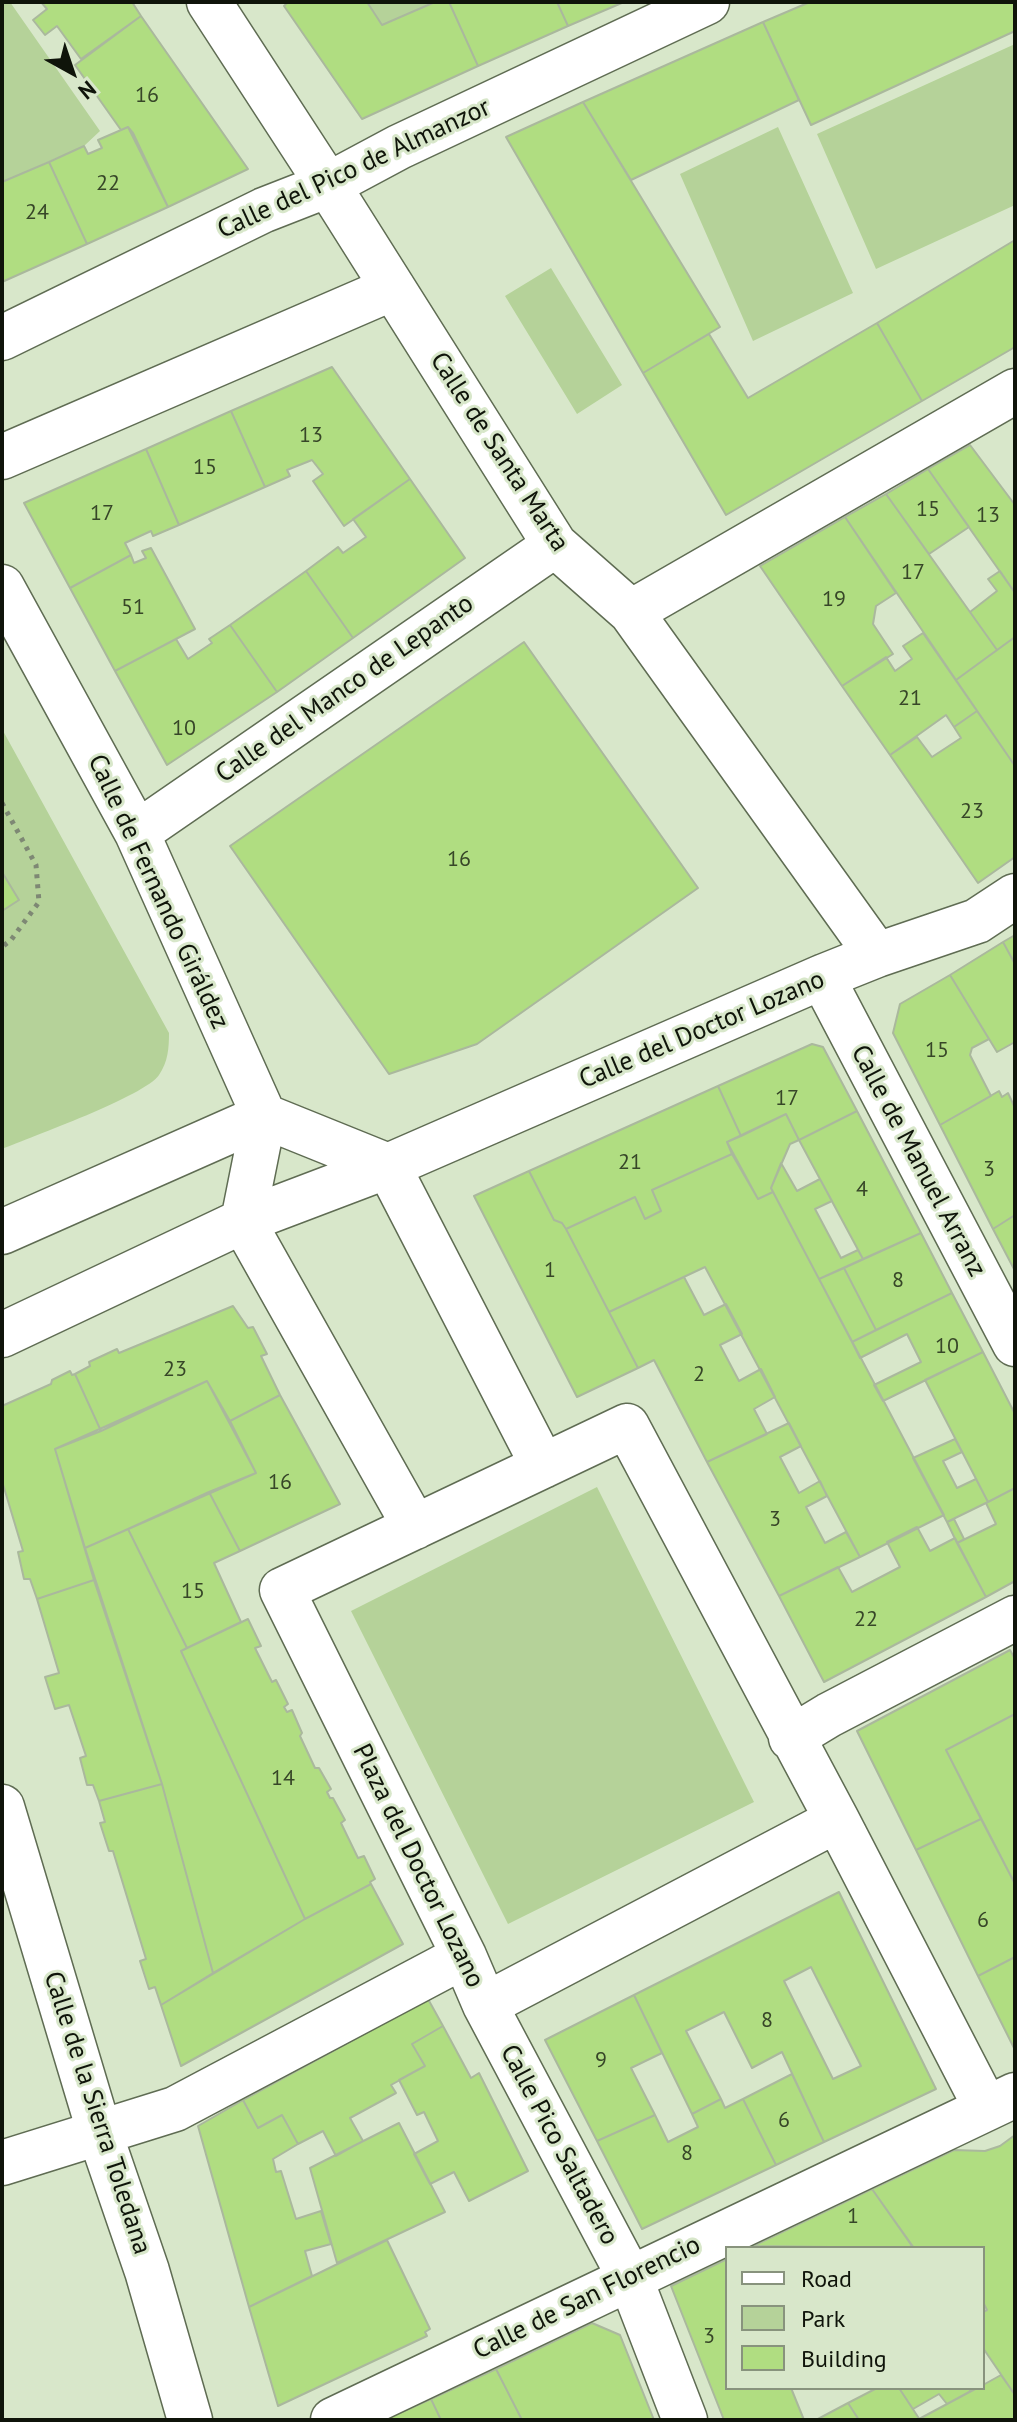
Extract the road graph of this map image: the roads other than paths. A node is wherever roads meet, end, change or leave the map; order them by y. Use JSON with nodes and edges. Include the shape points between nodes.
{"nodes":[{"id":1,"x":209,"y":2,"type":"edge"},
{"id":2,"x":707,"y":2,"type":"edge"},
{"id":3,"x":328,"y":185,"type":"junction"},
{"id":4,"x":393,"y":288,"type":"junction"},
{"id":5,"x":2,"y":338,"type":"edge"},
{"id":6,"x":1015,"y":391,"type":"edge"},
{"id":7,"x":2,"y":457,"type":"edge"},
{"id":8,"x":555,"y":545,"type":"junction"},
{"id":9,"x":2,"y":587,"type":"edge"},
{"id":10,"x":631,"y":612,"type":"junction"},
{"id":11,"x":137,"y":833,"type":"junction"},
{"id":12,"x":1015,"y":896,"type":"edge"},
{"id":13,"x":877,"y":955,"type":"junction"},
{"id":14,"x":822,"y":977,"type":"junction"},
{"id":15,"x":264,"y":1116,"type":"junction"},
{"id":16,"x":388,"y":1166,"type":"junction"},
{"id":17,"x":243,"y":1221,"type":"junction"},
{"id":18,"x":2,"y":1232,"type":"edge"},
{"id":19,"x":2,"y":1335,"type":"edge"},
{"id":20,"x":1015,"y":1344,"type":"edge"},
{"id":21,"x":543,"y":1466,"type":"junction"},
{"id":22,"x":415,"y":1527,"type":"junction"},
{"id":23,"x":1015,"y":1618,"type":"edge"},
{"id":24,"x":791,"y":1738,"type":"junction"},
{"id":25,"x":2,"y":1807,"type":"edge"},
{"id":26,"x":837,"y":1820,"type":"junction"},
{"id":27,"x":464,"y":1956,"type":"junction"},
{"id":28,"x":485,"y":2005,"type":"junction"},
{"id":29,"x":1001,"y":2101,"type":"edge"},
{"id":30,"x":100,"y":2134,"type":"junction"},
{"id":31,"x":2,"y":2163,"type":"edge"},
{"id":32,"x":630,"y":2278,"type":"junction"},
{"id":33,"x":190,"y":2420,"type":"edge"},
{"id":34,"x":333,"y":2420,"type":"edge"},
{"id":35,"x":685,"y":2420,"type":"edge"}],
"edges":[{"from":1,"to":3,"type":"street","name":"Calle de Santa Marta"},
{"from":2,"to":3,"type":"street","name":"Calle del Pico de Almanzor"},
{"from":3,"to":4,"type":"street","name":"Calle de Santa Marta"},
{"from":3,"to":5,"type":"street","name":"Calle del Pico de Almanzor","via":[[264,210]]},
{"from":4,"to":7,"type":"street"},
{"from":4,"to":8,"type":"street","name":"Calle de Santa Marta"},
{"from":6,"to":10,"type":"street"},
{"from":8,"to":10,"type":"street","name":"Calle de Santa Marta"},
{"from":8,"to":11,"type":"street","name":"Calle del Manco de Lepanto"},
{"from":9,"to":11,"type":"street","name":"Calle de Fernando Giráldez"},
{"from":10,"to":13,"type":"street","name":"Calle de Santa Marta"},
{"from":11,"to":15,"type":"street","name":"Calle de Fernando Giráldez"},
{"from":12,"to":13,"type":"street","name":"Calle del Doctor Lozano","via":[[977,921]]},
{"from":13,"to":14,"type":"street","name":"Calle del Doctor Lozano"},
{"from":14,"to":16,"type":"street","name":"Calle del Doctor Lozano"},
{"from":14,"to":20,"type":"street","name":"Calle de Manuel Arranz"},
{"from":15,"to":16,"type":"street"},
{"from":15,"to":17,"type":"street"},
{"from":15,"to":18,"type":"street"},
{"from":16,"to":17,"type":"street","name":"Calle del Doctor Lozano"},
{"from":16,"to":21,"type":"street"},
{"from":17,"to":19,"type":"street","name":"Calle del Doctor Lozano"},
{"from":17,"to":22,"type":"street"},
{"from":21,"to":22,"type":"street","name":"Plaza del Doctor Lozano"},
{"from":21,"to":24,"type":"street","name":"Plaza del Doctor Lozano","via":[[627,1426]]},
{"from":22,"to":27,"type":"street","name":"Plaza del Doctor Lozano","via":[[282,1590]]},
{"from":23,"to":24,"type":"street"},
{"from":24,"to":26,"type":"street","name":"Plaza del Doctor Lozano"},
{"from":25,"to":30,"type":"street","name":"Calle de la Sierra Toledana"},
{"from":26,"to":28,"type":"street","name":"Plaza del Doctor Lozano"},
{"from":26,"to":29,"type":"street","name":"Plaza del Doctor Lozano"},
{"from":27,"to":28,"type":"street","name":"Plaza del Doctor Lozano"},
{"from":27,"to":30,"type":"street","via":[[175,2109]]},
{"from":28,"to":32,"type":"street","name":"Calle Pico Saltadero"},
{"from":29,"to":32,"type":"street","name":"Calle de San Florencio"},
{"from":30,"to":31,"type":"street"},
{"from":30,"to":33,"type":"street","name":"Calle de la Sierra Toledana"},
{"from":32,"to":34,"type":"street","name":"Calle de San Florencio"},
{"from":32,"to":35,"type":"street","name":"Calle Pico Saltadero"}]}
